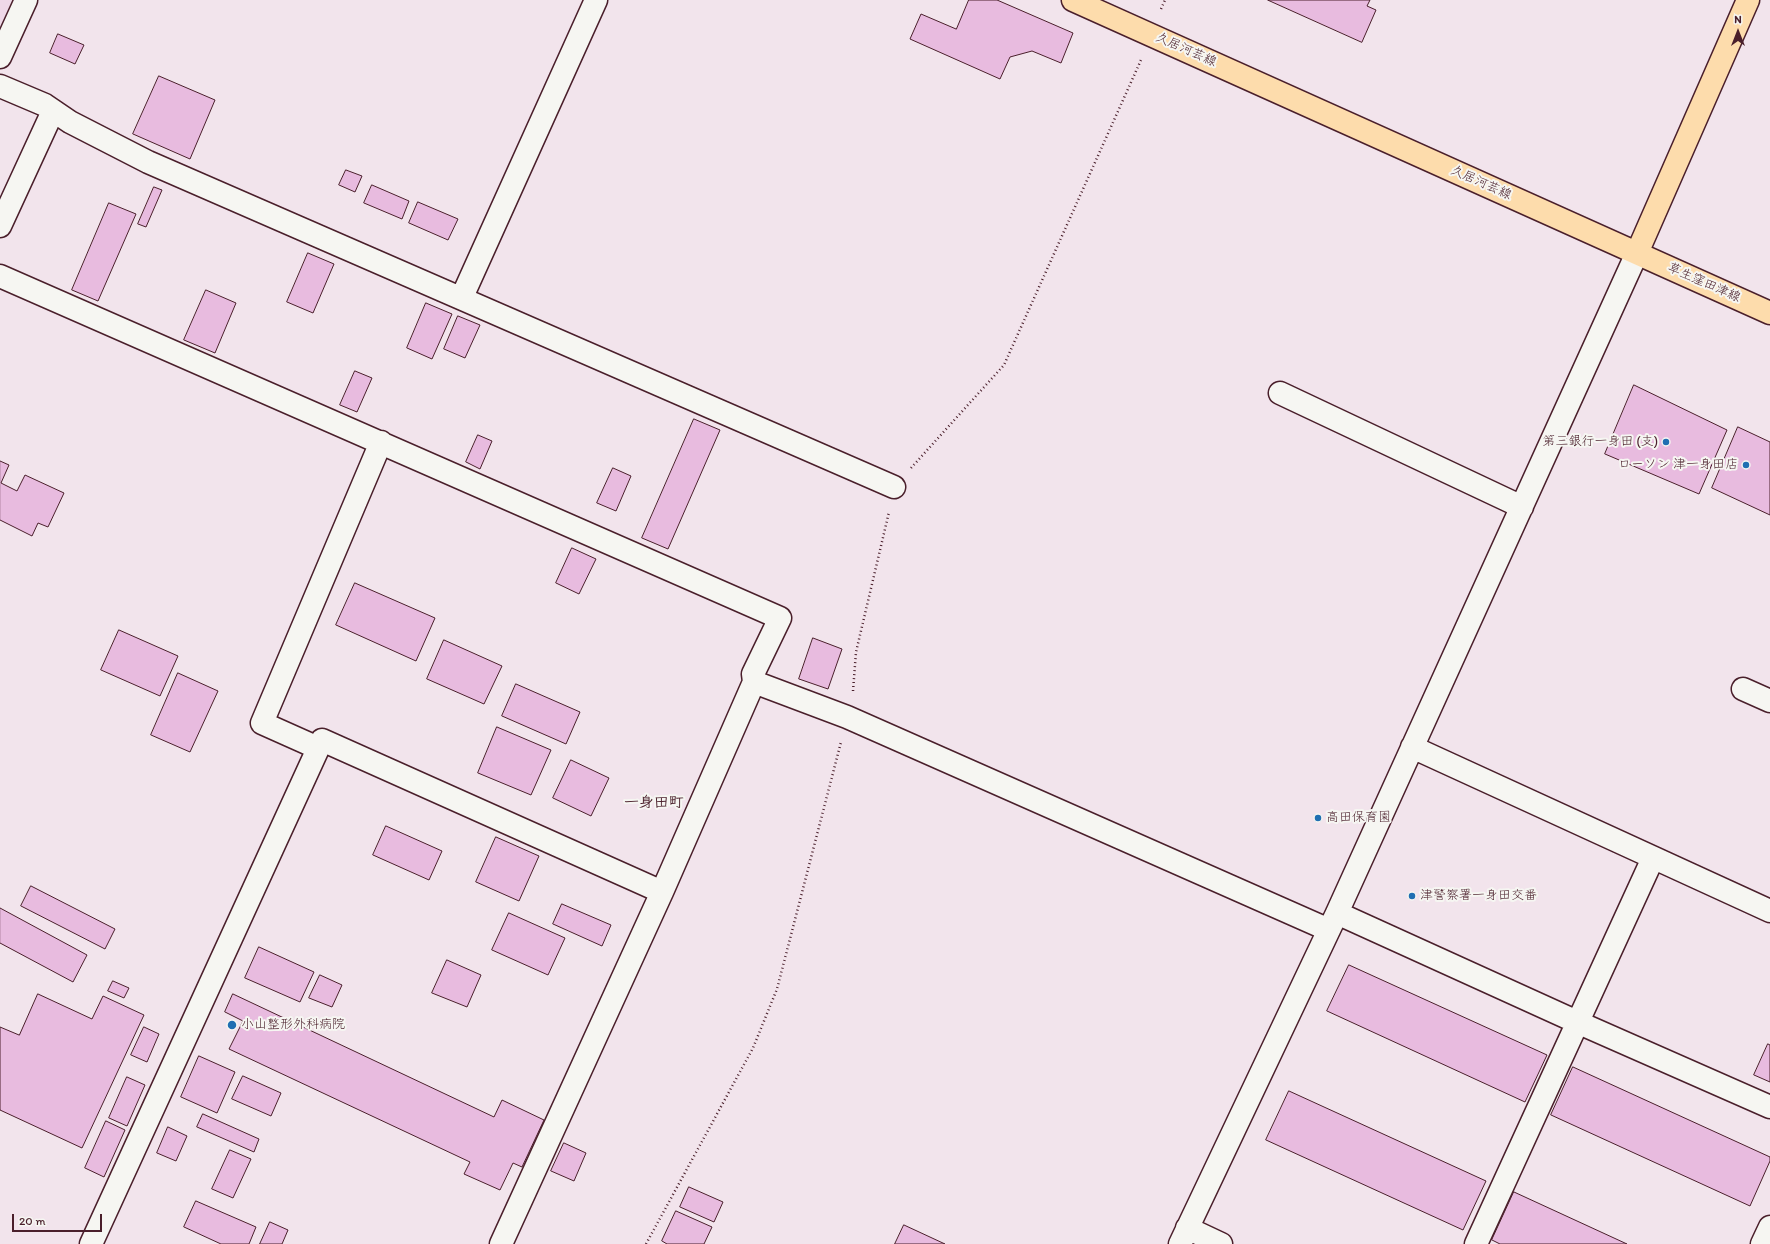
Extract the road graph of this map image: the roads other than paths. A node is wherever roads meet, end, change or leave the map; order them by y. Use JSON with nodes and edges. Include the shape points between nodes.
{"nodes":[{"id":1,"x":26,"y":0,"type":"edge"},
{"id":2,"x":596,"y":0,"type":"edge"},
{"id":3,"x":1074,"y":0,"type":"edge"},
{"id":4,"x":1748,"y":0,"type":"edge"},
{"id":5,"x":0,"y":57,"type":"edge"},
{"id":6,"x":0,"y":86,"type":"edge"},
{"id":7,"x":53,"y":111,"type":"junction"},
{"id":8,"x":0,"y":226,"type":"edge"},
{"id":9,"x":1637,"y":253,"type":"junction"},
{"id":10,"x":0,"y":276,"type":"edge"},
{"id":11,"x":462,"y":297,"type":"junction"},
{"id":12,"x":1770,"y":313,"type":"edge"},
{"id":13,"x":1280,"y":393,"type":"dead end"},
{"id":14,"x":381,"y":442,"type":"junction"},
{"id":15,"x":894,"y":487,"type":"road end"},
{"id":16,"x":1522,"y":507,"type":"junction"},
{"id":17,"x":754,"y":682,"type":"junction"},
{"id":18,"x":1743,"y":689,"type":"dead end"},
{"id":19,"x":1770,"y":701,"type":"edge"},
{"id":20,"x":1412,"y":747,"type":"junction"},
{"id":21,"x":318,"y":748,"type":"junction"},
{"id":22,"x":1652,"y":858,"type":"junction"},
{"id":23,"x":662,"y":892,"type":"junction"},
{"id":24,"x":1770,"y":911,"type":"edge"},
{"id":25,"x":1333,"y":921,"type":"junction"},
{"id":26,"x":1577,"y":1022,"type":"junction"},
{"id":27,"x":1770,"y":1106,"type":"edge"},
{"id":28,"x":1770,"y":1227,"type":"edge"},
{"id":29,"x":1183,"y":1236,"type":"edge"},
{"id":30,"x":93,"y":1244,"type":"edge"},
{"id":31,"x":501,"y":1244,"type":"edge"},
{"id":32,"x":1221,"y":1244,"type":"edge"},
{"id":33,"x":1476,"y":1244,"type":"edge"},
{"id":34,"x":1762,"y":1244,"type":"edge"}],
"edges":[{"from":1,"to":5,"type":"street"},
{"from":2,"to":11,"type":"street"},
{"from":3,"to":9,"type":"main road","name":"久居河芸線"},
{"from":4,"to":9,"type":"main road"},
{"from":6,"to":7,"type":"street","via":[[45,105]]},
{"from":7,"to":8,"type":"street"},
{"from":7,"to":11,"type":"street","via":[[148,162]]},
{"from":9,"to":12,"type":"main road","name":"草生窪田津線"},
{"from":9,"to":16,"type":"street"},
{"from":10,"to":14,"type":"street"},
{"from":11,"to":15,"type":"street"},
{"from":13,"to":16,"type":"street"},
{"from":14,"to":17,"type":"street","via":[[780,618],[754,674]]},
{"from":14,"to":21,"type":"street","via":[[262,723]]},
{"from":16,"to":20,"type":"street"},
{"from":17,"to":23,"type":"street"},
{"from":17,"to":25,"type":"street","via":[[847,717]]},
{"from":18,"to":19,"type":"street"},
{"from":20,"to":22,"type":"street"},
{"from":20,"to":25,"type":"street"},
{"from":21,"to":23,"type":"street","via":[[322,740]]},
{"from":21,"to":30,"type":"street"},
{"from":22,"to":24,"type":"street"},
{"from":22,"to":26,"type":"street"},
{"from":23,"to":31,"type":"street"},
{"from":25,"to":26,"type":"street"},
{"from":25,"to":29,"type":"street"},
{"from":26,"to":27,"type":"street"},
{"from":26,"to":33,"type":"street"},
{"from":28,"to":34,"type":"street"},
{"from":29,"to":32,"type":"street"}]}
